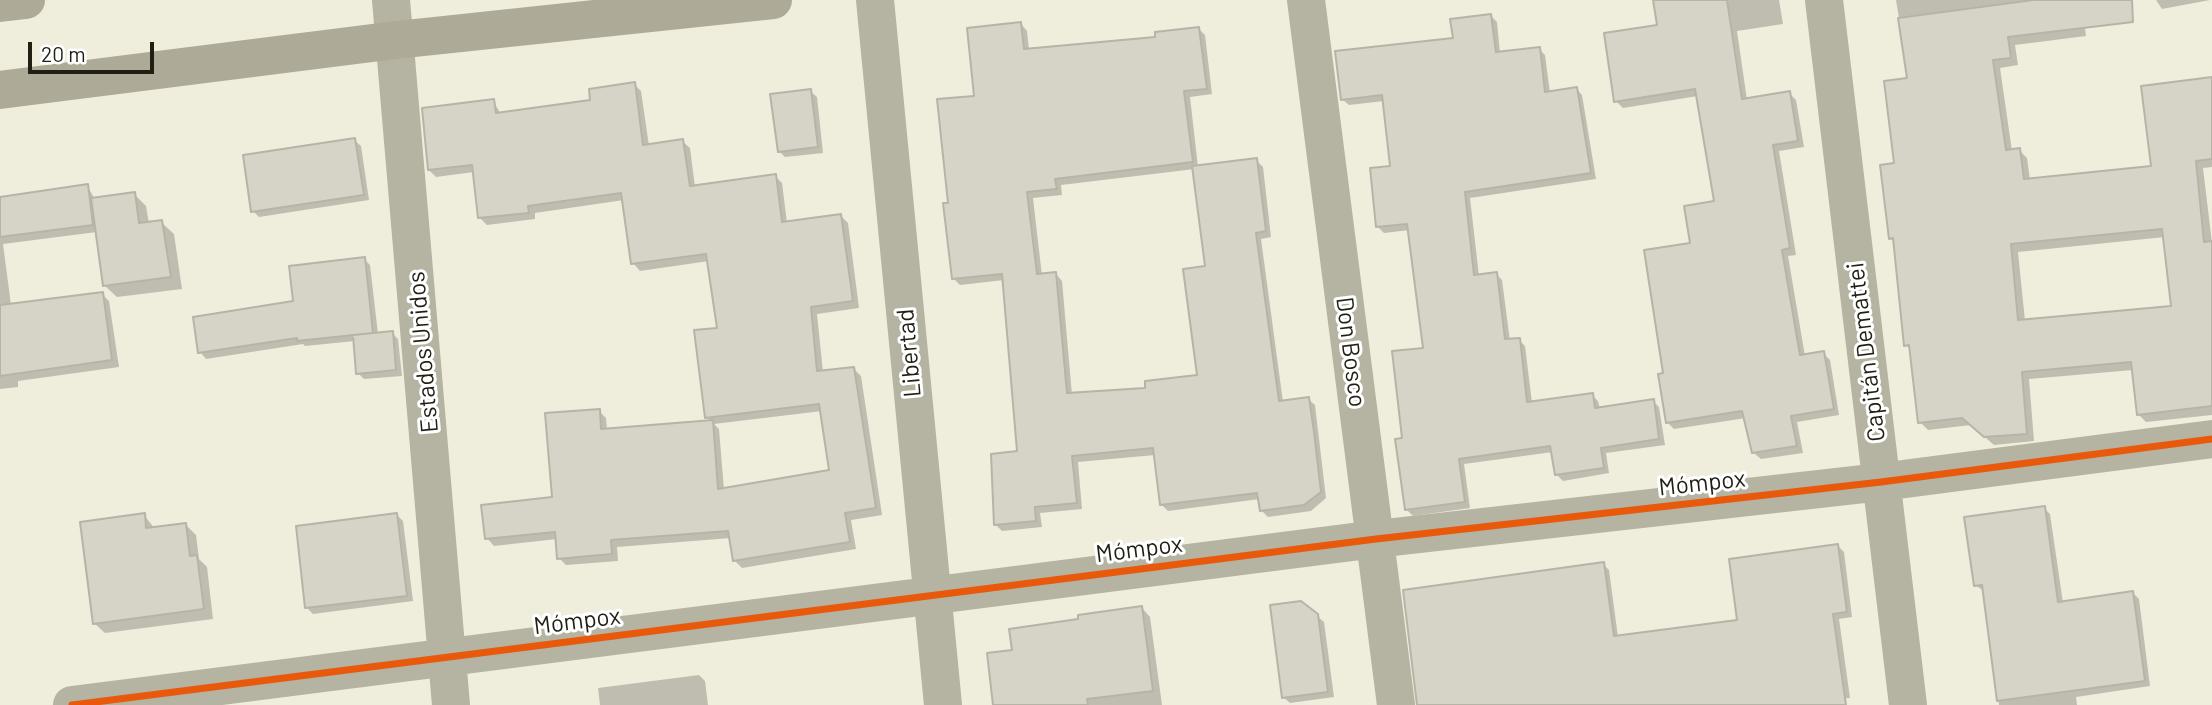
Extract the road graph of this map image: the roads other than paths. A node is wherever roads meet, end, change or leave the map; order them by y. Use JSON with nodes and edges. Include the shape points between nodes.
{"nodes":[{"id":1,"x":26,"y":0,"type":"edge"},
{"id":2,"x":391,"y":0,"type":"edge"},
{"id":3,"x":773,"y":0,"type":"edge"},
{"id":4,"x":875,"y":0,"type":"edge"},
{"id":5,"x":1306,"y":0,"type":"edge"},
{"id":6,"x":1824,"y":0,"type":"edge"},
{"id":7,"x":0,"y":3,"type":"edge"},
{"id":8,"x":396,"y":40,"type":"junction"},
{"id":9,"x":0,"y":90,"type":"edge"},
{"id":10,"x":2212,"y":439,"type":"edge"},
{"id":11,"x":1881,"y":482,"type":"junction"},
{"id":12,"x":1376,"y":539,"type":"junction"},
{"id":13,"x":932,"y":594,"type":"junction"},
{"id":14,"x":449,"y":656,"type":"junction"},
{"id":15,"x":72,"y":705,"type":"edge"},
{"id":16,"x":451,"y":705,"type":"edge"},
{"id":17,"x":943,"y":705,"type":"edge"},
{"id":18,"x":1396,"y":705,"type":"edge"},
{"id":19,"x":1908,"y":705,"type":"edge"}],
"edges":[{"from":1,"to":7,"type":"main road"},
{"from":2,"to":8,"type":"street","name":"Estados Unidos"},
{"from":3,"to":8,"type":"main road"},
{"from":4,"to":13,"type":"street","name":"Libertad"},
{"from":5,"to":12,"type":"street","name":"Don Bosco"},
{"from":6,"to":11,"type":"street","name":"Capitán Demattei"},
{"from":8,"to":9,"type":"main road"},
{"from":8,"to":14,"type":"street","name":"Estados Unidos"},
{"from":10,"to":11,"type":"street","name":"Mómpox"},
{"from":11,"to":12,"type":"street","name":"Mómpox"},
{"from":11,"to":19,"type":"street","name":"Capitán Demattei"},
{"from":12,"to":13,"type":"street","name":"Mómpox"},
{"from":12,"to":18,"type":"street","name":"Don Bosco"},
{"from":13,"to":14,"type":"street","name":"Mómpox"},
{"from":13,"to":17,"type":"street","name":"Libertad"},
{"from":14,"to":15,"type":"street","name":"Mómpox"},
{"from":14,"to":16,"type":"street","name":"Estados Unidos"}]}
